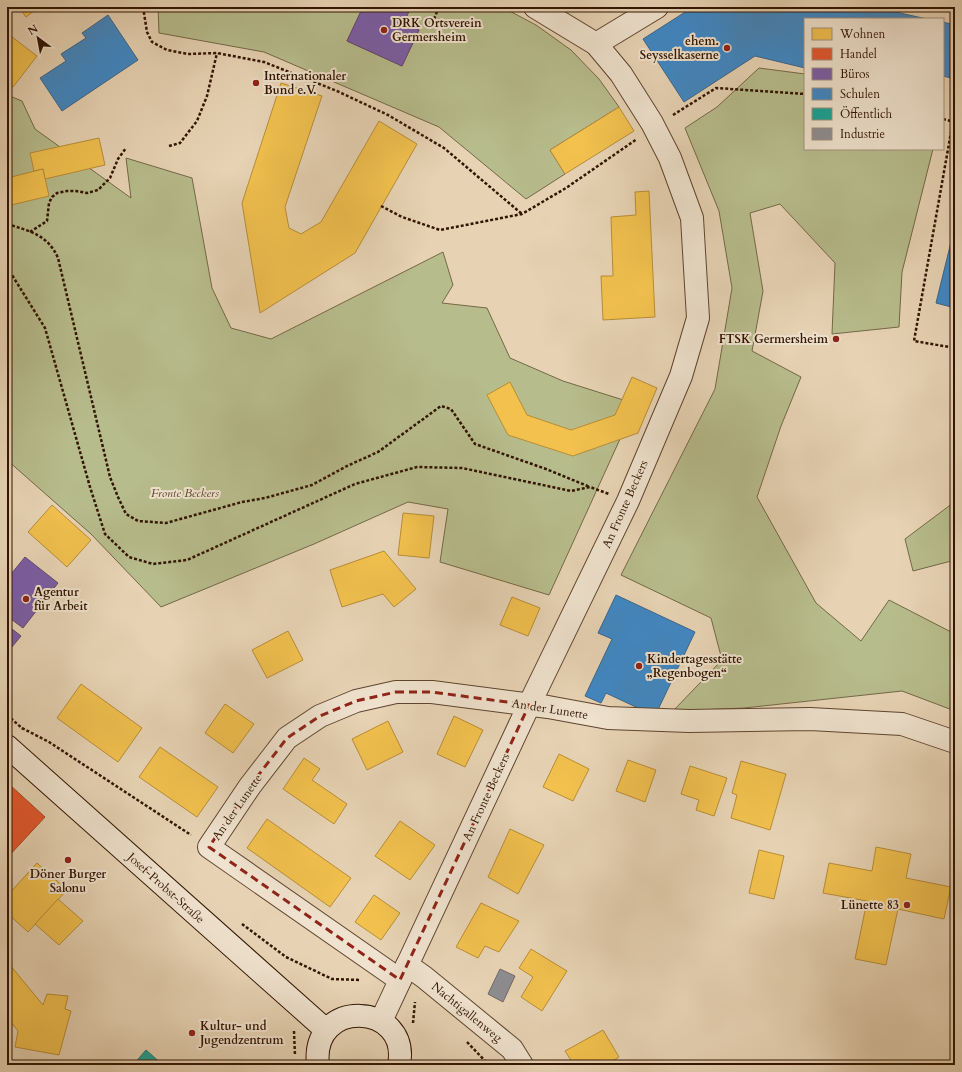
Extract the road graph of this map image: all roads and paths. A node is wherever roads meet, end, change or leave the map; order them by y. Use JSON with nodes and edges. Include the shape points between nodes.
{"nodes":[{"id":1,"x":143,"y":7,"type":"edge"},
{"id":2,"x":439,"y":7,"type":"edge"},
{"id":3,"x":535,"y":7,"type":"edge"},
{"id":4,"x":657,"y":7,"type":"edge"},
{"id":5,"x":434,"y":19,"type":"dead end"},
{"id":6,"x":596,"y":44,"type":"junction"},
{"id":7,"x":217,"y":53,"type":"junction"},
{"id":8,"x":804,"y":94,"type":"edge"},
{"id":9,"x":669,"y":118,"type":"dead end"},
{"id":10,"x":944,"y":119,"type":"edge"},
{"id":11,"x":954,"y":122,"type":"edge"},
{"id":12,"x":642,"y":136,"type":"dead end"},
{"id":13,"x":169,"y":146,"type":"dead end"},
{"id":14,"x":126,"y":148,"type":"dead end"},
{"id":15,"x":381,"y":206,"type":"dead end"},
{"id":16,"x":522,"y":214,"type":"junction"},
{"id":17,"x":7,"y":224,"type":"edge"},
{"id":18,"x":29,"y":232,"type":"junction"},
{"id":19,"x":7,"y":267,"type":"edge"},
{"id":20,"x":955,"y":348,"type":"edge"},
{"id":21,"x":590,"y":487,"type":"junction"},
{"id":22,"x":628,"y":501,"type":"junction"},
{"id":23,"x":529,"y":705,"type":"junction"},
{"id":24,"x":7,"y":715,"type":"edge"},
{"id":25,"x":21,"y":728,"type":"junction"},
{"id":26,"x":33,"y":738,"type":"dead end"},
{"id":27,"x":955,"y":742,"type":"edge"},
{"id":28,"x":7,"y":746,"type":"edge"},
{"id":29,"x":209,"y":847,"type":"junction"},
{"id":30,"x":241,"y":924,"type":"dead end"},
{"id":31,"x":404,"y":973,"type":"junction"},
{"id":32,"x":363,"y":980,"type":"dead end"},
{"id":33,"x":304,"y":1010,"type":"junction"},
{"id":34,"x":381,"y":1021,"type":"junction"},
{"id":35,"x":326,"y":1030,"type":"junction"},
{"id":36,"x":296,"y":1058,"type":"dead end"},
{"id":37,"x":318,"y":1065,"type":"edge"},
{"id":38,"x":399,"y":1065,"type":"edge"},
{"id":39,"x":522,"y":1065,"type":"edge"}],
"edges":[{"from":1,"to":7,"type":"path","via":[[147,32],[152,42],[167,50],[188,54]]},
{"from":2,"to":5,"type":"path"},
{"from":3,"to":6,"type":"street","name":"An Fronte Beckers"},
{"from":4,"to":6,"type":"street"},
{"from":6,"to":22,"type":"street","name":"An Fronte Beckers","via":[[621,74],[652,123],[670,158],[692,218],[698,318],[681,376]]},
{"from":7,"to":13,"type":"path","via":[[207,96],[197,121],[180,144]]},
{"from":7,"to":16,"type":"path","via":[[264,62],[337,91],[388,115],[444,148]]},
{"from":8,"to":9,"type":"path","via":[[716,88]]},
{"from":10,"to":11,"type":"path"},
{"from":11,"to":20,"type":"path","via":[[914,341]]},
{"from":12,"to":16,"type":"path","via":[[566,188]]},
{"from":14,"to":18,"type":"path","via":[[110,178],[98,190],[87,193],[57,193],[49,203],[47,221]]},
{"from":15,"to":16,"type":"path","via":[[402,217],[440,230]]},
{"from":17,"to":18,"type":"path"},
{"from":18,"to":21,"type":"path","via":[[44,238],[58,258],[110,477],[126,514],[138,521],[166,523],[312,485],[378,452],[441,406],[451,409],[475,444]]},
{"from":19,"to":21,"type":"path","via":[[45,328],[105,534],[129,557],[153,564],[187,560],[355,484],[417,467],[462,468],[571,491]]},
{"from":21,"to":22,"type":"path"},
{"from":22,"to":23,"type":"street","name":"An Fronte Beckers"},
{"from":23,"to":27,"type":"street","name":"An der Lunette","via":[[608,718],[689,721],[810,719],[902,724]]},
{"from":23,"to":29,"type":"street","name":"An der Lunette","via":[[432,692],[396,692],[356,701],[320,716],[287,738],[250,786]]},
{"from":23,"to":31,"type":"street","name":"An Fronte Beckers"},
{"from":24,"to":25,"type":"path"},
{"from":25,"to":26,"type":"path"},
{"from":25,"to":29,"type":"path","via":[[49,742]]},
{"from":28,"to":33,"type":"street","name":"Josef-Probst-Straße"},
{"from":29,"to":31,"type":"street"},
{"from":30,"to":32,"type":"path","via":[[286,956],[332,979]]},
{"from":31,"to":34,"type":"street","name":"An Fronte Beckers"},
{"from":31,"to":39,"type":"street","name":"Nachtigallenweg","via":[[424,977],[512,1049]]},
{"from":33,"to":35,"type":"street","name":"Josef-Probst-Straße"},
{"from":33,"to":36,"type":"path","via":[[294,1021]]},
{"from":34,"to":35,"type":"street","via":[[370,1016],[346,1016]]},
{"from":34,"to":38,"type":"street","via":[[391,1030],[398,1043]]},
{"from":35,"to":37,"type":"street","via":[[319,1042]]}]}
